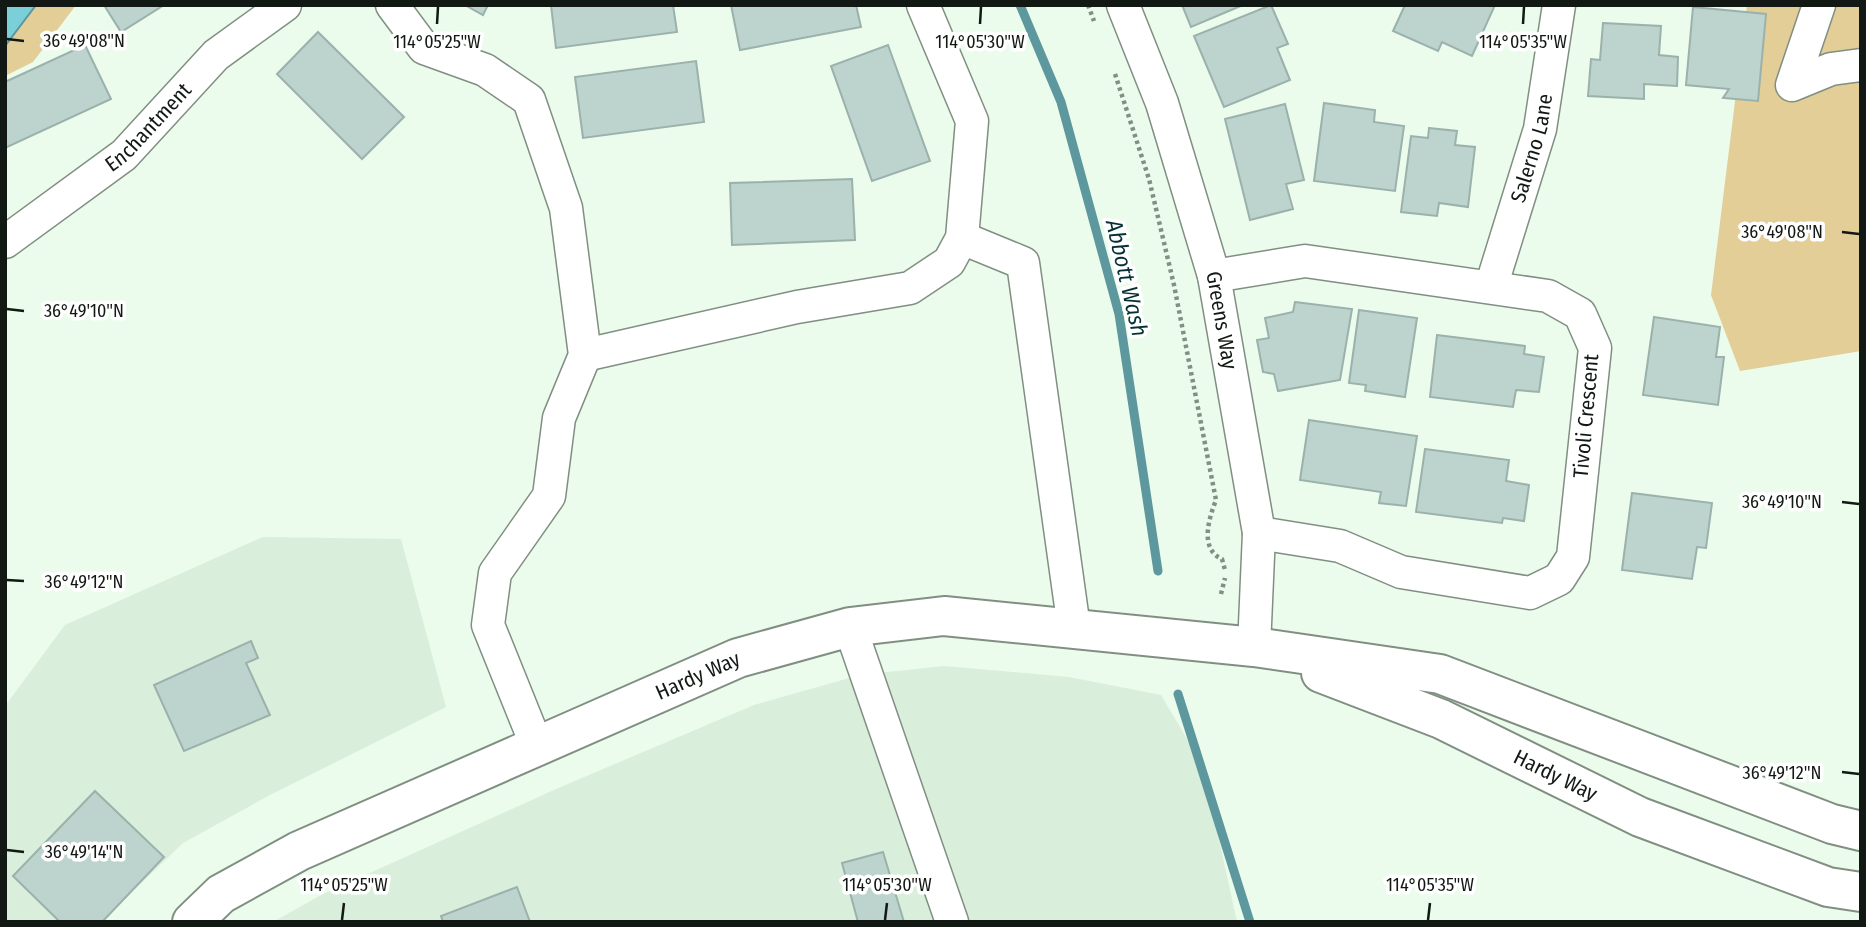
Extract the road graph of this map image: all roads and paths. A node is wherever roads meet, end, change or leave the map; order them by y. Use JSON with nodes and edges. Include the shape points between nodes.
{"nodes":[{"id":1,"x":285,"y":5,"type":"edge"},
{"id":2,"x":392,"y":5,"type":"edge"},
{"id":3,"x":923,"y":5,"type":"edge"},
{"id":4,"x":1087,"y":5,"type":"edge"},
{"id":5,"x":1123,"y":5,"type":"edge"},
{"id":6,"x":1559,"y":5,"type":"edge"},
{"id":7,"x":1819,"y":5,"type":"edge"},
{"id":8,"x":1097,"y":28,"type":"dead end"},
{"id":9,"x":1111,"y":62,"type":"dead end"},
{"id":10,"x":1861,"y":65,"type":"edge"},
{"id":11,"x":962,"y":238,"type":"junction"},
{"id":12,"x":5,"y":242,"type":"edge"},
{"id":13,"x":1214,"y":276,"type":"junction"},
{"id":14,"x":1491,"y":287,"type":"junction"},
{"id":15,"x":585,"y":355,"type":"junction"},
{"id":16,"x":1259,"y":533,"type":"junction"},
{"id":17,"x":1221,"y":594,"type":"dead end"},
{"id":18,"x":850,"y":627,"type":"junction"},
{"id":19,"x":1074,"y":628,"type":"junction"},
{"id":20,"x":1254,"y":647,"type":"junction"},
{"id":21,"x":536,"y":744,"type":"junction"},
{"id":22,"x":1861,"y":831,"type":"edge"},
{"id":23,"x":1861,"y":892,"type":"edge"},
{"id":24,"x":192,"y":922,"type":"edge"},
{"id":25,"x":951,"y":922,"type":"edge"}],
"edges":[{"from":1,"to":12,"type":"street","name":"Enchantment","via":[[216,55],[124,155]]},
{"from":2,"to":15,"type":"street","via":[[424,48],[485,70],[529,100],[566,208]]},
{"from":3,"to":11,"type":"street","via":[[972,121]]},
{"from":4,"to":8,"type":"path"},
{"from":5,"to":13,"type":"street","name":"Greens Way","via":[[1162,103]]},
{"from":6,"to":14,"type":"street","name":"Salerno Lane","via":[[1540,130]]},
{"from":7,"to":10,"type":"street","via":[[1793,85],[1831,69]]},
{"from":9,"to":17,"type":"path","via":[[1149,179],[1174,285],[1216,500],[1208,521],[1209,547],[1225,566]]},
{"from":11,"to":15,"type":"street","via":[[949,262],[910,288],[797,307]]},
{"from":11,"to":19,"type":"street","via":[[1023,263]]},
{"from":13,"to":14,"type":"street","name":"Tivoli Crescent","via":[[1305,261]]},
{"from":13,"to":16,"type":"street","name":"Greens Way"},
{"from":14,"to":16,"type":"street","name":"Tivoli Crescent","via":[[1548,296],[1580,314],[1595,348],[1573,557],[1559,579],[1530,593],[1401,572],[1340,546]]},
{"from":15,"to":21,"type":"street","via":[[559,418],[549,496],[495,573],[488,625]]},
{"from":16,"to":20,"type":"street","name":"Greens Way"},
{"from":18,"to":19,"type":"main road","name":"Hardy Way","via":[[944,616]]},
{"from":18,"to":21,"type":"main road","name":"Hardy Way","via":[[738,658]]},
{"from":18,"to":25,"type":"street"},
{"from":19,"to":20,"type":"main road","name":"Hardy Way"},
{"from":20,"to":22,"type":"main road","name":"Hardy Way","via":[[1440,674],[1716,781]]},
{"from":20,"to":23,"type":"main road","name":"Hardy Way","via":[[1441,719],[1640,817],[1828,887]]},
{"from":21,"to":24,"type":"main road","name":"Hardy Way","via":[[299,851],[221,894]]}]}
